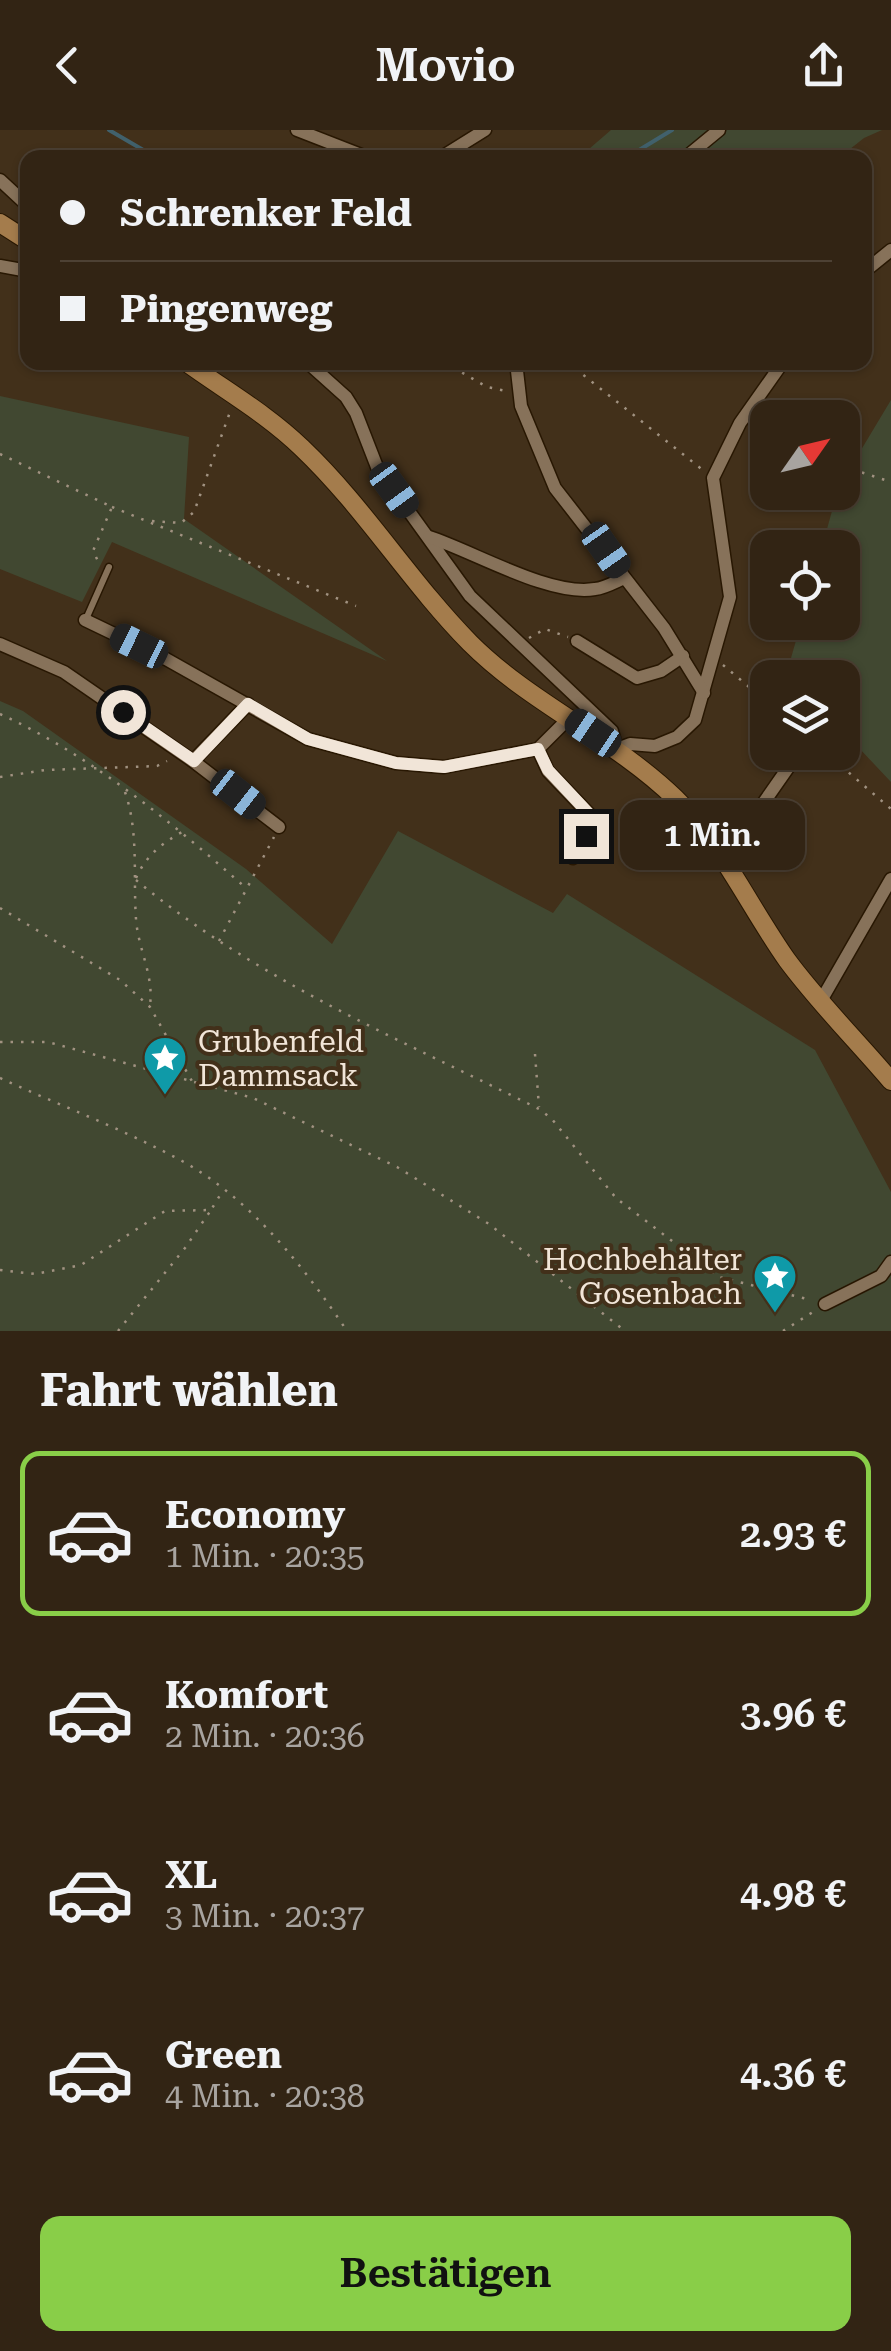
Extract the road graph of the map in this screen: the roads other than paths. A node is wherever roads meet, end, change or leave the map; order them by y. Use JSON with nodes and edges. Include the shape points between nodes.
{"nodes":[{"id":1,"x":297,"y":130,"type":"edge"},
{"id":2,"x":485,"y":130,"type":"edge"},
{"id":3,"x":719,"y":130,"type":"edge"},
{"id":4,"x":348,"y":150,"type":"edge"},
{"id":5,"x":453,"y":150,"type":"edge"},
{"id":6,"x":695,"y":150,"type":"edge"},
{"id":7,"x":0,"y":180,"type":"edge"},
{"id":8,"x":20,"y":199,"type":"edge"},
{"id":9,"x":197,"y":370,"type":"edge"},
{"id":10,"x":316,"y":370,"type":"edge"},
{"id":11,"x":517,"y":370,"type":"edge"},
{"id":12,"x":777,"y":370,"type":"edge"},
{"id":13,"x":428,"y":537,"type":"junction"},
{"id":14,"x":109,"y":567,"type":"dead end"},
{"id":15,"x":624,"y":578,"type":"junction"},
{"id":16,"x":85,"y":620,"type":"joint"},
{"id":17,"x":577,"y":641,"type":"road end"},
{"id":18,"x":0,"y":644,"type":"edge"},
{"id":19,"x":683,"y":656,"type":"junction"},
{"id":20,"x":704,"y":692,"type":"junction"},
{"id":21,"x":248,"y":704,"type":"junction"},
{"id":22,"x":569,"y":718,"type":"junction"},
{"id":23,"x":538,"y":749,"type":"junction"},
{"id":24,"x":617,"y":749,"type":"junction"},
{"id":25,"x":188,"y":757,"type":"junction"},
{"id":26,"x":787,"y":770,"type":"edge"},
{"id":27,"x":276,"y":832,"type":"road end"},
{"id":28,"x":573,"y":858,"type":"dead end"},
{"id":29,"x":724,"y":861,"type":"junction"},
{"id":30,"x":891,"y":879,"type":"edge"},
{"id":31,"x":822,"y":1000,"type":"junction"},
{"id":32,"x":891,"y":1081,"type":"edge"},
{"id":33,"x":891,"y":1262,"type":"edge"},
{"id":34,"x":826,"y":1304,"type":"road end"}],
"edges":[{"from":1,"to":4,"type":"street"},
{"from":2,"to":5,"type":"street"},
{"from":3,"to":6,"type":"street"},
{"from":7,"to":8,"type":"street"},
{"from":9,"to":22,"type":"main road","via":[[304,449],[466,639],[502,674]]},
{"from":10,"to":13,"type":"street","via":[[346,398],[377,467]]},
{"from":11,"to":15,"type":"street","via":[[521,406],[555,488]]},
{"from":12,"to":20,"type":"street","via":[[713,478],[730,597]]},
{"from":13,"to":15,"type":"street","via":[[573,588],[593,590]]},
{"from":13,"to":24,"type":"street","via":[[470,596],[574,692],[612,732]]},
{"from":14,"to":16,"type":"lane"},
{"from":15,"to":19,"type":"street"},
{"from":16,"to":21,"type":"street"},
{"from":17,"to":19,"type":"street","via":[[638,678]]},
{"from":18,"to":25,"type":"street","via":[[64,672]]},
{"from":19,"to":20,"type":"street"},
{"from":20,"to":24,"type":"street","via":[[695,720],[677,737]]},
{"from":21,"to":23,"type":"street","via":[[308,739],[396,763],[444,767]]},
{"from":21,"to":25,"type":"street"},
{"from":22,"to":23,"type":"street"},
{"from":22,"to":24,"type":"main road"},
{"from":23,"to":28,"type":"street","via":[[548,770],[592,817]]},
{"from":24,"to":29,"type":"main road","via":[[678,800]]},
{"from":25,"to":27,"type":"street"},
{"from":26,"to":29,"type":"street"},
{"from":29,"to":31,"type":"main road","via":[[790,964]]},
{"from":30,"to":31,"type":"street"},
{"from":31,"to":32,"type":"main road"},
{"from":33,"to":34,"type":"street","via":[[881,1276]]}]}
